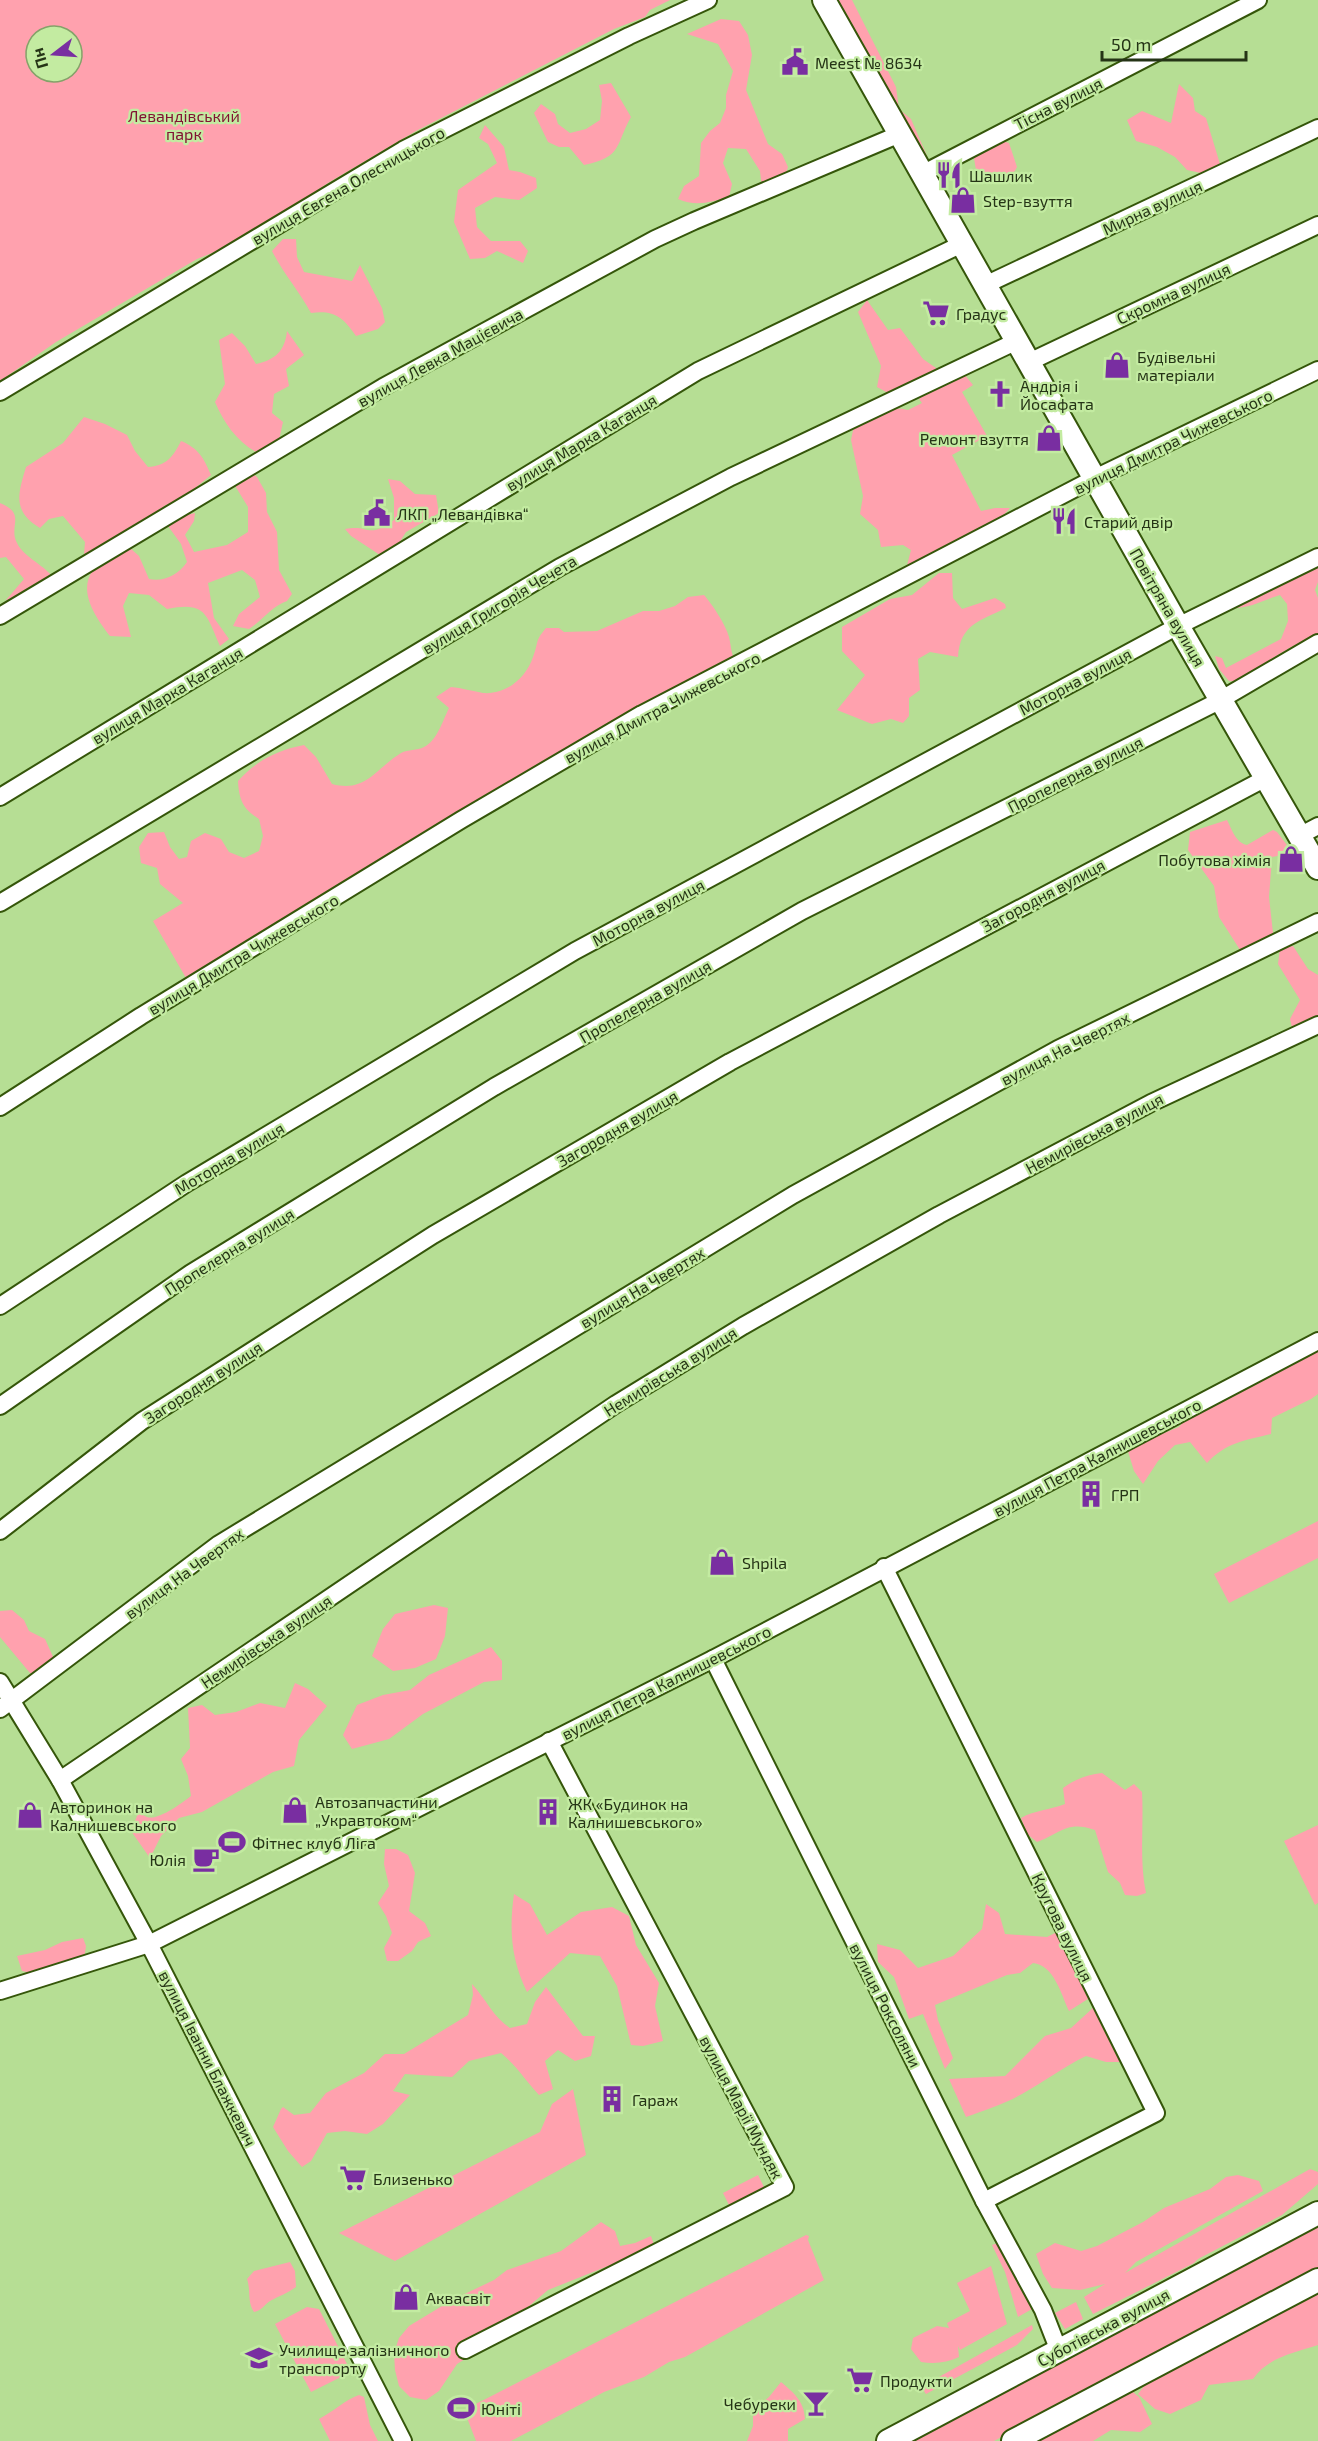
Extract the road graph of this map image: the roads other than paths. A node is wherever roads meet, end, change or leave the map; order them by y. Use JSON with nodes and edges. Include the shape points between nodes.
{"nodes":[{"id":1,"x":708,"y":0,"type":"edge"},
{"id":2,"x":824,"y":0,"type":"edge"},
{"id":3,"x":1258,"y":0,"type":"edge"},
{"id":4,"x":1318,"y":128,"type":"edge"},
{"id":5,"x":900,"y":134,"type":"junction"},
{"id":6,"x":922,"y":174,"type":"junction"},
{"id":7,"x":1318,"y":225,"type":"edge"},
{"id":8,"x":962,"y":244,"type":"junction"},
{"id":9,"x":985,"y":285,"type":"junction"},
{"id":10,"x":1017,"y":341,"type":"junction"},
{"id":11,"x":1029,"y":362,"type":"junction"},
{"id":12,"x":1318,"y":370,"type":"edge"},
{"id":13,"x":0,"y":392,"type":"edge"},
{"id":14,"x":1095,"y":478,"type":"junction"},
{"id":15,"x":1318,"y":557,"type":"edge"},
{"id":16,"x":0,"y":616,"type":"edge"},
{"id":17,"x":1178,"y":626,"type":"junction"},
{"id":18,"x":1318,"y":643,"type":"edge"},
{"id":19,"x":1222,"y":699,"type":"junction"},
{"id":20,"x":1266,"y":778,"type":"junction"},
{"id":21,"x":0,"y":797,"type":"edge"},
{"id":22,"x":1309,"y":831,"type":"edge"},
{"id":23,"x":1318,"y":868,"type":"edge"},
{"id":24,"x":0,"y":903,"type":"edge"},
{"id":25,"x":1318,"y":922,"type":"edge"},
{"id":26,"x":1318,"y":1025,"type":"edge"},
{"id":27,"x":0,"y":1107,"type":"edge"},
{"id":28,"x":0,"y":1306,"type":"edge"},
{"id":29,"x":1318,"y":1341,"type":"edge"},
{"id":30,"x":0,"y":1406,"type":"edge"},
{"id":31,"x":0,"y":1531,"type":"edge"},
{"id":32,"x":884,"y":1567,"type":"junction"},
{"id":33,"x":713,"y":1659,"type":"junction"},
{"id":34,"x":0,"y":1682,"type":"edge"},
{"id":35,"x":6,"y":1704,"type":"edge"},
{"id":36,"x":549,"y":1741,"type":"junction"},
{"id":37,"x":60,"y":1780,"type":"junction"},
{"id":38,"x":150,"y":1944,"type":"junction"},
{"id":39,"x":0,"y":1991,"type":"edge"},
{"id":40,"x":984,"y":2201,"type":"junction"},
{"id":41,"x":1318,"y":2213,"type":"edge"},
{"id":42,"x":1318,"y":2280,"type":"edge"},
{"id":43,"x":465,"y":2350,"type":"dead end"},
{"id":44,"x":1059,"y":2351,"type":"junction"},
{"id":45,"x":403,"y":2441,"type":"edge"},
{"id":46,"x":888,"y":2441,"type":"edge"},
{"id":47,"x":1013,"y":2441,"type":"edge"}],
"edges":[{"from":1,"to":13,"type":"street","name":"вулиця Євгена Олесницького","via":[[404,150]]},
{"from":2,"to":5,"type":"street","name":"Повітряна вулиця"},
{"from":3,"to":6,"type":"street","name":"Тісна вулиця"},
{"from":4,"to":9,"type":"street","name":"Мирна вулиця"},
{"from":5,"to":6,"type":"street","name":"Повітряна вулиця"},
{"from":5,"to":16,"type":"street","name":"вулиця Левка Мацієвича","via":[[655,239],[383,387]]},
{"from":6,"to":8,"type":"street","name":"Повітряна вулиця"},
{"from":7,"to":11,"type":"street","name":"Скромна вулиця"},
{"from":8,"to":9,"type":"street","name":"Повітряна вулиця"},
{"from":8,"to":21,"type":"street","name":"вулиця Марка Каганця","via":[[698,371]]},
{"from":9,"to":10,"type":"street","name":"Повітряна вулиця"},
{"from":10,"to":11,"type":"street","name":"Повітряна вулиця"},
{"from":10,"to":24,"type":"street","name":"вулиця Григорія Чечета","via":[[731,477],[560,567]]},
{"from":11,"to":14,"type":"street","name":"Повітряна вулиця"},
{"from":12,"to":14,"type":"street","name":"вулиця Дмитра Чижевського"},
{"from":14,"to":17,"type":"street","name":"Повітряна вулиця"},
{"from":14,"to":27,"type":"street","name":"вулиця Дмитра Чижевського","via":[[642,714],[461,820]]},
{"from":15,"to":17,"type":"street","name":"Моторна вулиця"},
{"from":17,"to":19,"type":"street","name":"Повітряна вулиця"},
{"from":17,"to":28,"type":"street","name":"Моторна вулиця","via":[[575,951],[186,1183]]},
{"from":18,"to":19,"type":"street","name":"Пропелерна вулиця"},
{"from":19,"to":20,"type":"street","name":"Повітряна вулиця"},
{"from":19,"to":30,"type":"street","name":"Пропелерна вулиця","via":[[802,911],[494,1087],[191,1273]]},
{"from":20,"to":22,"type":"street","name":"Повітряна вулиця"},
{"from":20,"to":31,"type":"street","name":"Загородня вулиця","via":[[730,1062],[433,1235],[142,1421]]},
{"from":22,"to":23,"type":"street","name":"Повітряна вулиця"},
{"from":25,"to":35,"type":"street","name":"вулиця На Чвертях","via":[[1058,1049],[783,1201],[219,1544]]},
{"from":26,"to":37,"type":"street","name":"Немирівська вулиця","via":[[1140,1108],[743,1326],[616,1404]]},
{"from":29,"to":32,"type":"street","name":"вулиця Петра Калнишевського"},
{"from":32,"to":33,"type":"street","name":"вулиця Петра Калнишевського"},
{"from":32,"to":40,"type":"street","name":"Кругова вулиця","via":[[1156,2113]]},
{"from":33,"to":36,"type":"street","name":"вулиця Петра Калнишевського"},
{"from":33,"to":40,"type":"street","name":"вулиця Роксоляни"},
{"from":34,"to":35,"type":"street","name":"вулиця Іванни Блажкевич"},
{"from":35,"to":37,"type":"street","name":"вулиця Іванни Блажкевич"},
{"from":36,"to":38,"type":"street","name":"вулиця Петра Калнишевського"},
{"from":36,"to":43,"type":"street","name":"вулиця Марії Мундяк","via":[[785,2187]]},
{"from":37,"to":38,"type":"street","name":"вулиця Іванни Блажкевич"},
{"from":38,"to":39,"type":"street","name":"вулиця Петра Калнишевського"},
{"from":38,"to":45,"type":"street","name":"вулиця Іванни Блажкевич"},
{"from":40,"to":44,"type":"street","name":"вулиця Роксоляни","via":[[1043,2310]]},
{"from":41,"to":44,"type":"street","name":"Суботівська вулиця"},
{"from":42,"to":47,"type":"street"},
{"from":44,"to":46,"type":"street","name":"Суботівська вулиця"}]}
